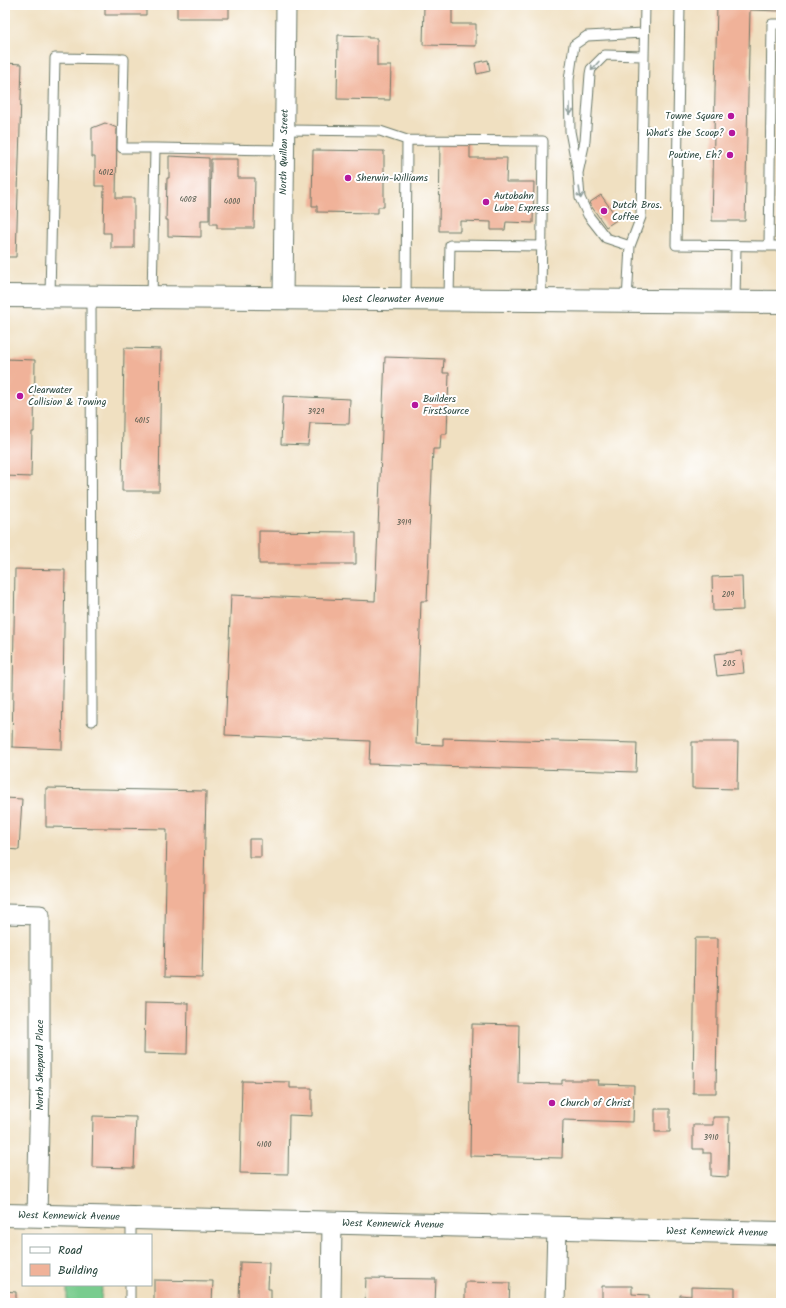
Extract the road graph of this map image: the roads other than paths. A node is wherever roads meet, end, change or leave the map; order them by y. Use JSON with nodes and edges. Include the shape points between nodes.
{"nodes":[{"id":1,"x":286,"y":5,"type":"edge"},
{"id":2,"x":645,"y":5,"type":"edge"},
{"id":3,"x":680,"y":5,"type":"edge"},
{"id":4,"x":781,"y":24,"type":"edge"},
{"id":5,"x":644,"y":33,"type":"junction"},
{"id":6,"x":643,"y":56,"type":"junction"},
{"id":7,"x":285,"y":130,"type":"junction"},
{"id":8,"x":407,"y":140,"type":"junction"},
{"id":9,"x":156,"y":148,"type":"junction"},
{"id":10,"x":284,"y":150,"type":"junction"},
{"id":11,"x":578,"y":172,"type":"junction"},
{"id":12,"x":542,"y":246,"type":"junction"},
{"id":13,"x":630,"y":246,"type":"junction"},
{"id":14,"x":736,"y":246,"type":"junction"},
{"id":15,"x":769,"y":246,"type":"junction"},
{"id":16,"x":781,"y":246,"type":"edge"},
{"id":17,"x":5,"y":296,"type":"edge"},
{"id":18,"x":50,"y":296,"type":"junction"},
{"id":19,"x":91,"y":297,"type":"junction"},
{"id":20,"x":152,"y":297,"type":"junction"},
{"id":21,"x":283,"y":298,"type":"junction"},
{"id":22,"x":406,"y":299,"type":"junction"},
{"id":23,"x":449,"y":299,"type":"junction"},
{"id":24,"x":542,"y":300,"type":"junction"},
{"id":25,"x":627,"y":301,"type":"junction"},
{"id":26,"x":735,"y":301,"type":"junction"},
{"id":27,"x":781,"y":302,"type":"edge"},
{"id":28,"x":92,"y":721,"type":"dead end"},
{"id":29,"x":5,"y":914,"type":"edge"},
{"id":30,"x":5,"y":1215,"type":"edge"},
{"id":31,"x":37,"y":1216,"type":"junction"},
{"id":32,"x":332,"y":1222,"type":"junction"},
{"id":33,"x":131,"y":1226,"type":"edge"},
{"id":34,"x":557,"y":1228,"type":"junction"},
{"id":35,"x":781,"y":1233,"type":"edge"},
{"id":36,"x":130,"y":1286,"type":"edge"},
{"id":37,"x":130,"y":1303,"type":"edge"},
{"id":38,"x":331,"y":1303,"type":"edge"},
{"id":39,"x":555,"y":1303,"type":"edge"}],
"edges":[{"from":1,"to":7,"type":"street","name":"North Quillan Street"},
{"from":2,"to":5,"type":"lane"},
{"from":3,"to":14,"type":"lane","via":[[676,244]]},
{"from":4,"to":15,"type":"lane","via":[[772,24]]},
{"from":5,"to":6,"type":"lane"},
{"from":5,"to":11,"type":"lane","one_way":true,"via":[[587,36],[574,45],[569,80],[570,131]]},
{"from":6,"to":11,"type":"lane","one_way":true,"via":[[605,55],[591,69],[585,141]]},
{"from":6,"to":13,"type":"lane","via":[[641,217]]},
{"from":7,"to":8,"type":"lane","via":[[380,131]]},
{"from":7,"to":10,"type":"street","name":"North Quillan Street"},
{"from":8,"to":12,"type":"lane","via":[[543,141]]},
{"from":8,"to":22,"type":"lane"},
{"from":9,"to":10,"type":"lane"},
{"from":9,"to":18,"type":"lane","via":[[122,148],[124,59],[55,58]]},
{"from":9,"to":20,"type":"lane"},
{"from":10,"to":21,"type":"street","name":"North Quillan Street"},
{"from":11,"to":13,"type":"lane","one_way":true,"via":[[580,198],[588,215],[606,238]]},
{"from":12,"to":23,"type":"lane","via":[[450,244]]},
{"from":12,"to":24,"type":"lane"},
{"from":13,"to":25,"type":"lane"},
{"from":14,"to":15,"type":"lane"},
{"from":14,"to":26,"type":"lane"},
{"from":15,"to":16,"type":"lane"},
{"from":17,"to":18,"type":"main road","name":"West Clearwater Avenue"},
{"from":18,"to":19,"type":"main road","name":"West Clearwater Avenue"},
{"from":19,"to":20,"type":"main road","name":"West Clearwater Avenue"},
{"from":19,"to":28,"type":"lane"},
{"from":20,"to":21,"type":"main road","name":"West Clearwater Avenue"},
{"from":21,"to":22,"type":"main road","name":"West Clearwater Avenue"},
{"from":22,"to":23,"type":"main road","name":"West Clearwater Avenue"},
{"from":23,"to":24,"type":"main road","name":"West Clearwater Avenue"},
{"from":24,"to":25,"type":"main road","name":"West Clearwater Avenue"},
{"from":25,"to":26,"type":"main road","name":"West Clearwater Avenue"},
{"from":26,"to":27,"type":"main road","name":"West Clearwater Avenue"},
{"from":29,"to":31,"type":"street","name":"North Sheppard Place","via":[[40,915]]},
{"from":30,"to":31,"type":"main road","name":"West Kennewick Avenue"},
{"from":31,"to":33,"type":"main road","name":"West Kennewick Avenue"},
{"from":32,"to":33,"type":"main road","name":"West Kennewick Avenue"},
{"from":32,"to":34,"type":"main road","name":"West Kennewick Avenue"},
{"from":32,"to":38,"type":"street"},
{"from":34,"to":35,"type":"main road","name":"West Kennewick Avenue"},
{"from":34,"to":39,"type":"street"},
{"from":36,"to":37,"type":"lane"}]}
